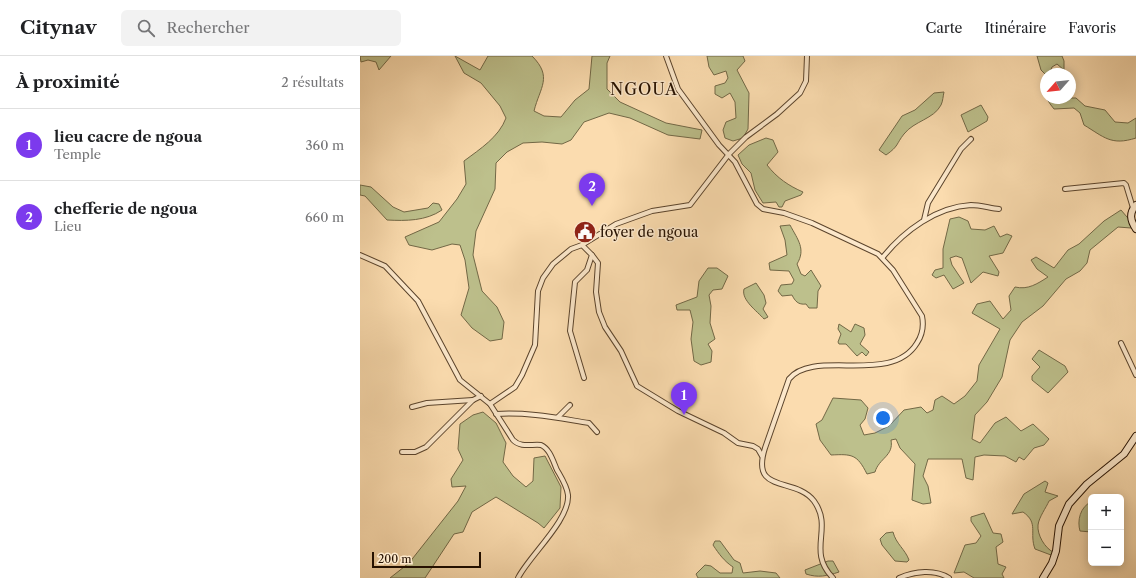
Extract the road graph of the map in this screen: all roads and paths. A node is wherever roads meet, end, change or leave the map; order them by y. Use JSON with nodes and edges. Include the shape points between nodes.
{"nodes":[{"id":1,"x":666,"y":56,"type":"edge"},
{"id":2,"x":807,"y":56,"type":"edge"},
{"id":3,"x":971,"y":139,"type":"dead end"},
{"id":4,"x":729,"y":154,"type":"junction"},
{"id":5,"x":1065,"y":189,"type":"dead end"},
{"id":6,"x":1134,"y":206,"type":"edge"},
{"id":7,"x":999,"y":209,"type":"dead end"},
{"id":8,"x":924,"y":220,"type":"junction"},
{"id":9,"x":1136,"y":229,"type":"edge"},
{"id":10,"x":582,"y":245,"type":"junction"},
{"id":11,"x":360,"y":255,"type":"edge"},
{"id":12,"x":592,"y":255,"type":"junction"},
{"id":13,"x":883,"y":257,"type":"junction"},
{"id":14,"x":1121,"y":343,"type":"dead end"},
{"id":15,"x":1136,"y":375,"type":"edge"},
{"id":16,"x":584,"y":378,"type":"dead end"},
{"id":17,"x":481,"y":396,"type":"junction"},
{"id":18,"x":474,"y":400,"type":"junction"},
{"id":19,"x":490,"y":404,"type":"junction"},
{"id":20,"x":570,"y":405,"type":"dead end"},
{"id":21,"x":412,"y":407,"type":"dead end"},
{"id":22,"x":496,"y":414,"type":"junction"},
{"id":23,"x":558,"y":417,"type":"junction"},
{"id":24,"x":598,"y":432,"type":"dead end"},
{"id":25,"x":1136,"y":436,"type":"edge"},
{"id":26,"x":402,"y":452,"type":"dead end"},
{"id":27,"x":762,"y":457,"type":"junction"},
{"id":28,"x":518,"y":578,"type":"edge"},
{"id":29,"x":833,"y":578,"type":"edge"},
{"id":30,"x":899,"y":578,"type":"edge"},
{"id":31,"x":949,"y":578,"type":"edge"},
{"id":32,"x":1043,"y":578,"type":"edge"}],
"edges":[{"from":1,"to":4,"type":"street","via":[[678,89]]},
{"from":2,"to":4,"type":"street","via":[[806,81],[800,93]]},
{"from":3,"to":8,"type":"street","via":[[961,149],[928,203]]},
{"from":4,"to":10,"type":"street","via":[[690,206],[652,211],[632,218],[601,232]]},
{"from":4,"to":13,"type":"street","via":[[759,207],[812,223],[871,249]]},
{"from":5,"to":6,"type":"street","via":[[1124,183]]},
{"from":6,"to":9,"type":"street","via":[[1130,220]]},
{"from":7,"to":8,"type":"street","via":[[972,205]]},
{"from":8,"to":13,"type":"street","via":[[896,241]]},
{"from":10,"to":12,"type":"street"},
{"from":10,"to":19,"type":"street","via":[[565,253],[547,271],[538,291],[536,339],[530,357],[515,387]]},
{"from":11,"to":17,"type":"street","via":[[385,266],[418,301],[460,380]]},
{"from":12,"to":16,"type":"street","via":[[587,270],[575,282],[570,323],[572,339]]},
{"from":12,"to":27,"type":"street","via":[[598,263],[596,292],[599,312],[637,386],[709,428],[724,433],[738,444],[753,446]]},
{"from":13,"to":27,"type":"street","via":[[922,316],[923,330],[916,345],[905,356],[888,363],[819,366],[801,370],[793,375],[789,379]]},
{"from":14,"to":15,"type":"street"},
{"from":17,"to":18,"type":"street"},
{"from":17,"to":19,"type":"street"},
{"from":18,"to":21,"type":"street","via":[[427,403]]},
{"from":18,"to":26,"type":"street","via":[[426,447],[415,452]]},
{"from":19,"to":22,"type":"street"},
{"from":20,"to":23,"type":"street"},
{"from":22,"to":23,"type":"street"},
{"from":22,"to":28,"type":"street","via":[[517,444],[541,445],[547,449],[568,497],[554,530]]},
{"from":23,"to":24,"type":"street","via":[[589,423]]},
{"from":25,"to":32,"type":"street","via":[[1124,454],[1087,484],[1069,504],[1060,526],[1052,563]]},
{"from":27,"to":29,"type":"street","via":[[763,471],[770,481],[808,495],[818,508],[822,520],[821,562]]},
{"from":30,"to":31,"type":"street","via":[[929,572]]}]}
